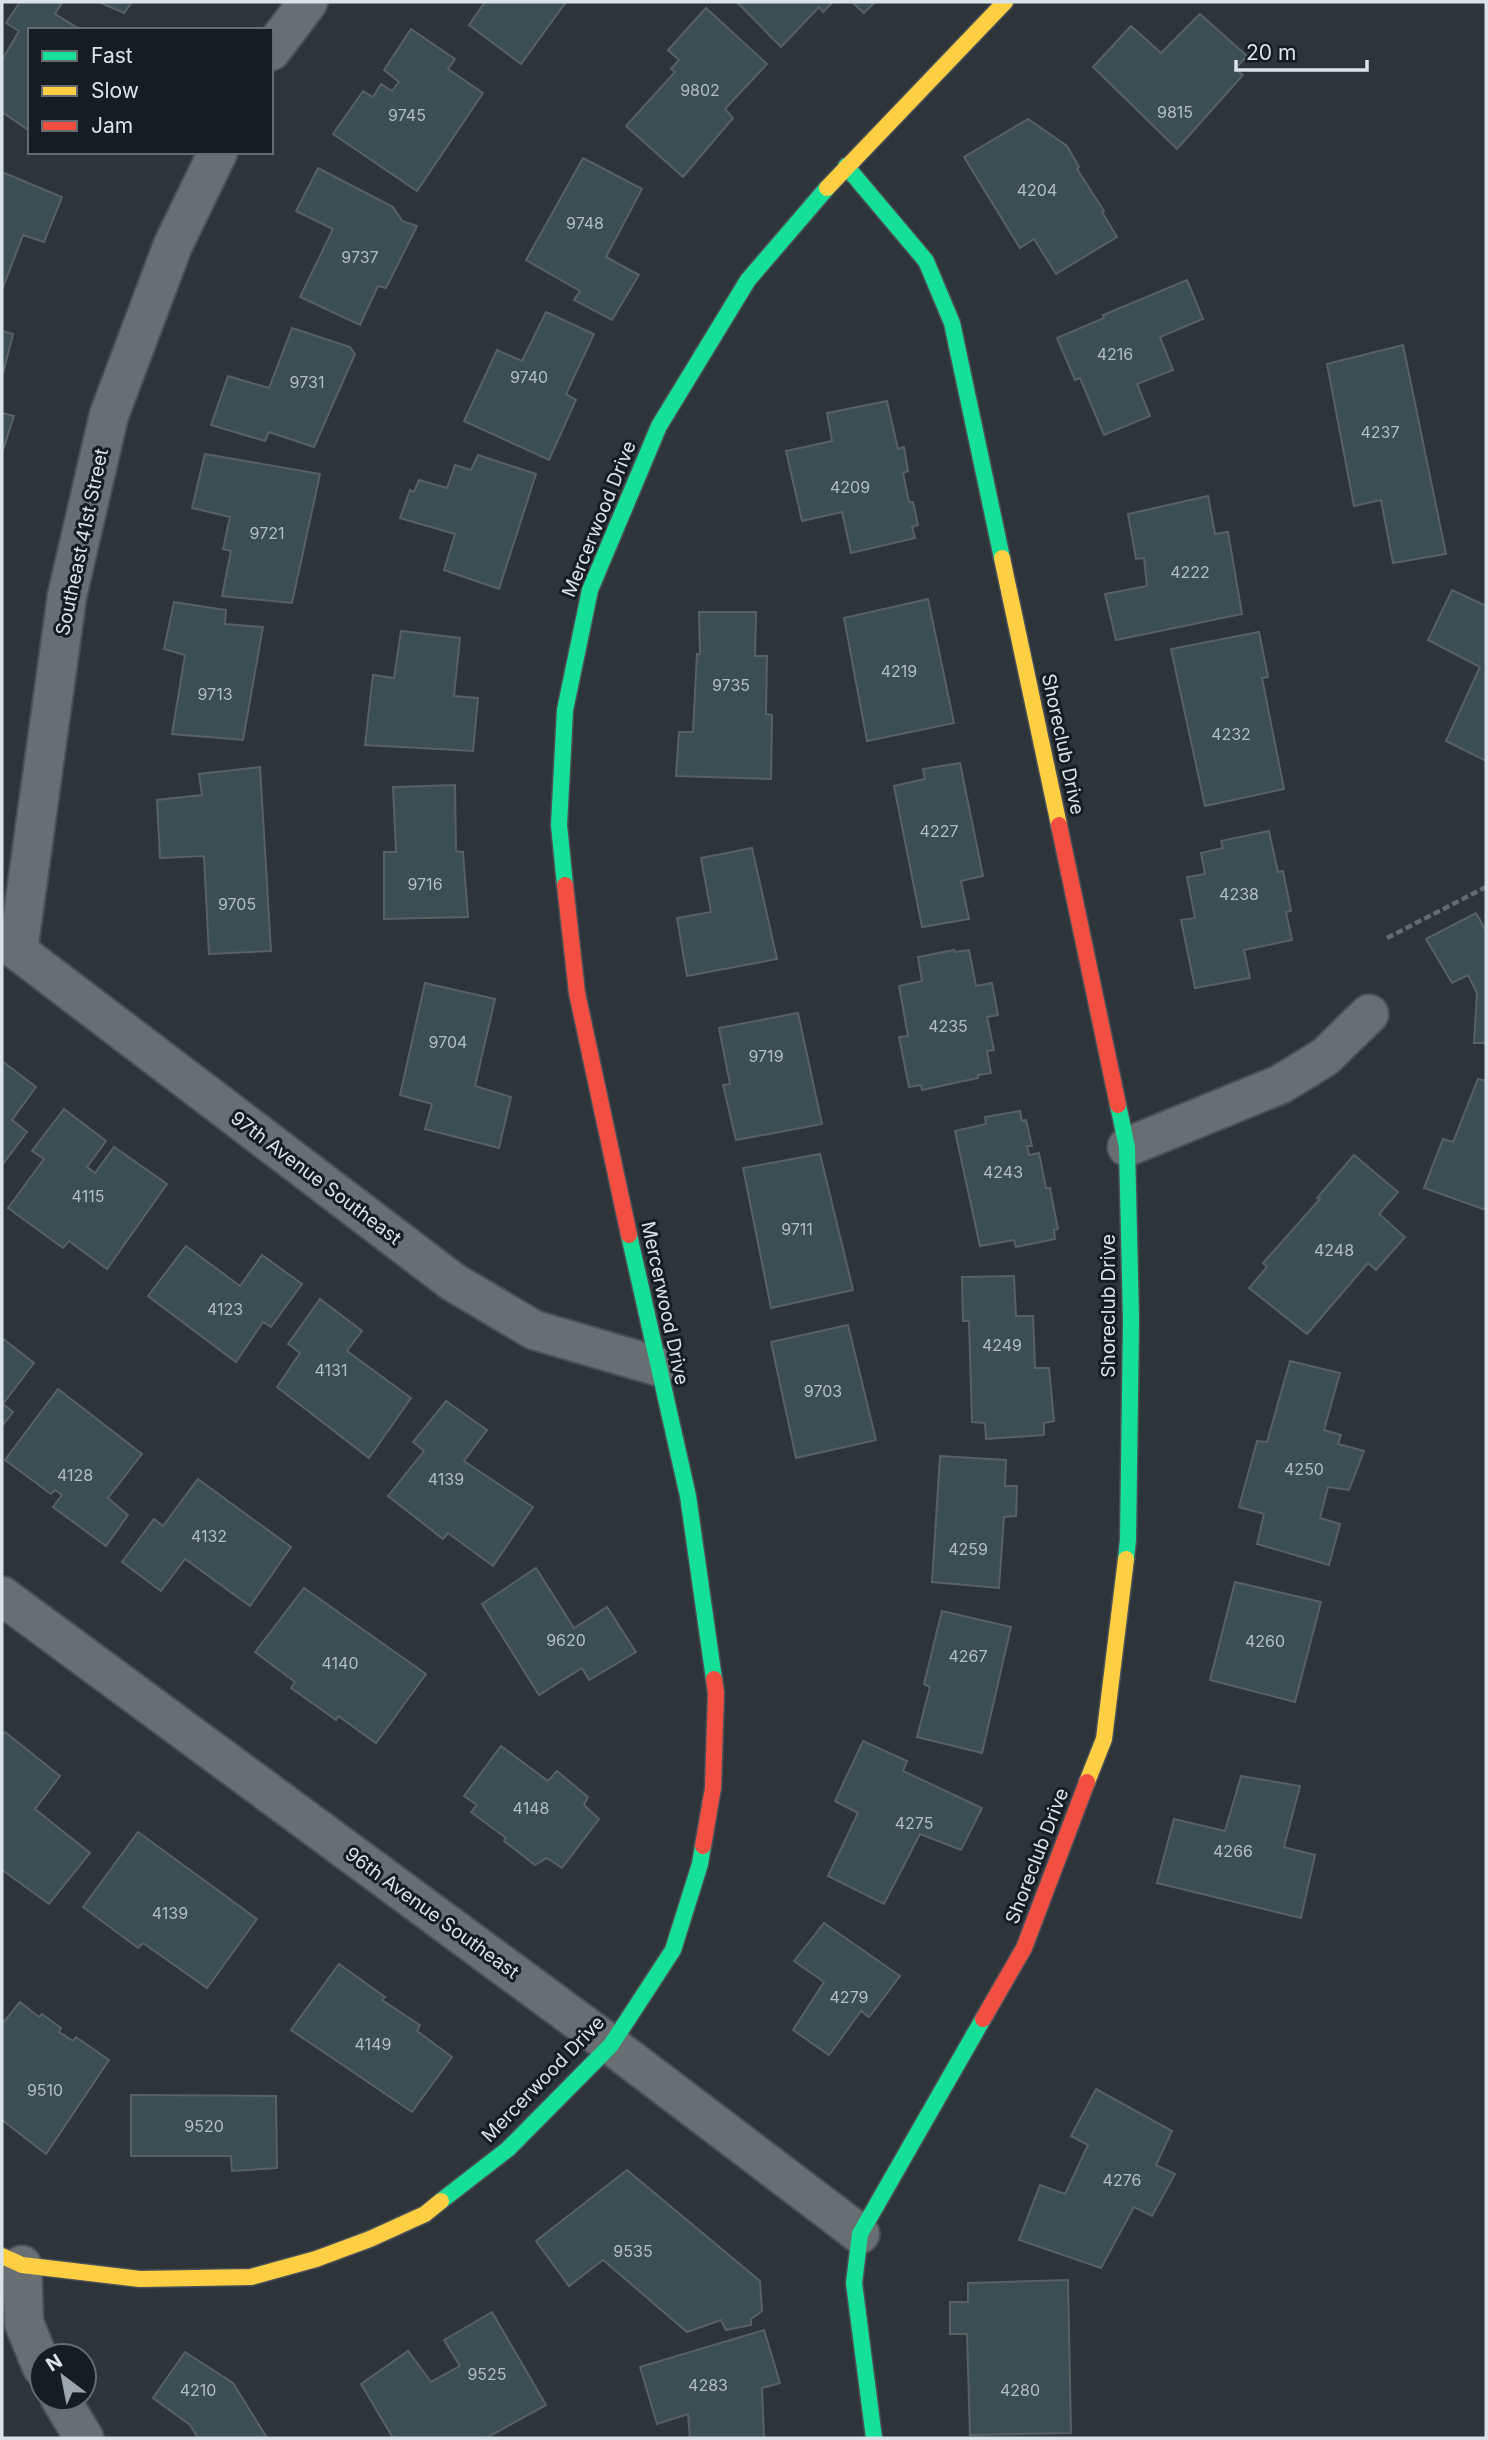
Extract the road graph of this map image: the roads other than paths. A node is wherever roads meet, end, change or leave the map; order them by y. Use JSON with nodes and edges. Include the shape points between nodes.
{"nodes":[{"id":1,"x":308,"y":2,"type":"edge"},
{"id":2,"x":1006,"y":2,"type":"edge"},
{"id":3,"x":273,"y":48,"type":"edge"},
{"id":4,"x":217,"y":154,"type":"edge"},
{"id":5,"x":846,"y":166,"type":"junction"},
{"id":6,"x":10,"y":945,"type":"edge"},
{"id":7,"x":1369,"y":1014,"type":"dead end"},
{"id":8,"x":1127,"y":1147,"type":"junction"},
{"id":9,"x":657,"y":1366,"type":"junction"},
{"id":10,"x":2,"y":1596,"type":"edge"},
{"id":11,"x":611,"y":2045,"type":"junction"},
{"id":12,"x":860,"y":2234,"type":"junction"},
{"id":13,"x":12,"y":2260,"type":"edge"},
{"id":14,"x":32,"y":2342,"type":"edge"},
{"id":15,"x":68,"y":2412,"type":"edge"},
{"id":16,"x":84,"y":2438,"type":"edge"},
{"id":17,"x":874,"y":2438,"type":"edge"}],
"edges":[{"from":1,"to":3,"type":"street"},
{"from":2,"to":5,"type":"street","name":"Mercerwood Drive"},
{"from":4,"to":6,"type":"street","name":"Southeast 41st Street","via":[[173,244],[109,415],[67,596]]},
{"from":5,"to":8,"type":"street","name":"Shoreclub Drive","via":[[926,261],[952,323]]},
{"from":5,"to":9,"type":"street","name":"Mercerwood Drive","via":[[748,279],[659,426],[590,590],[565,710],[559,825],[578,993]]},
{"from":6,"to":9,"type":"street","name":"97th Avenue Southeast","via":[[453,1282],[534,1330]]},
{"from":7,"to":8,"type":"street","via":[[1325,1057],[1282,1084]]},
{"from":8,"to":12,"type":"street","name":"Shoreclub Drive","via":[[1131,1320],[1128,1539],[1104,1739],[1024,1948]]},
{"from":9,"to":11,"type":"street","name":"Mercerwood Drive","via":[[688,1496],[715,1680],[713,1788],[700,1864],[673,1950]]},
{"from":10,"to":11,"type":"street","name":"96th Avenue Southeast"},
{"from":11,"to":12,"type":"street","name":"96th Avenue Southeast"},
{"from":11,"to":13,"type":"street","name":"Mercerwood Drive","via":[[508,2149],[425,2214],[316,2259],[251,2277],[140,2279]]},
{"from":12,"to":17,"type":"street","name":"Shoreclub Drive","via":[[854,2283]]},
{"from":13,"to":14,"type":"street"},
{"from":15,"to":16,"type":"street"}]}
